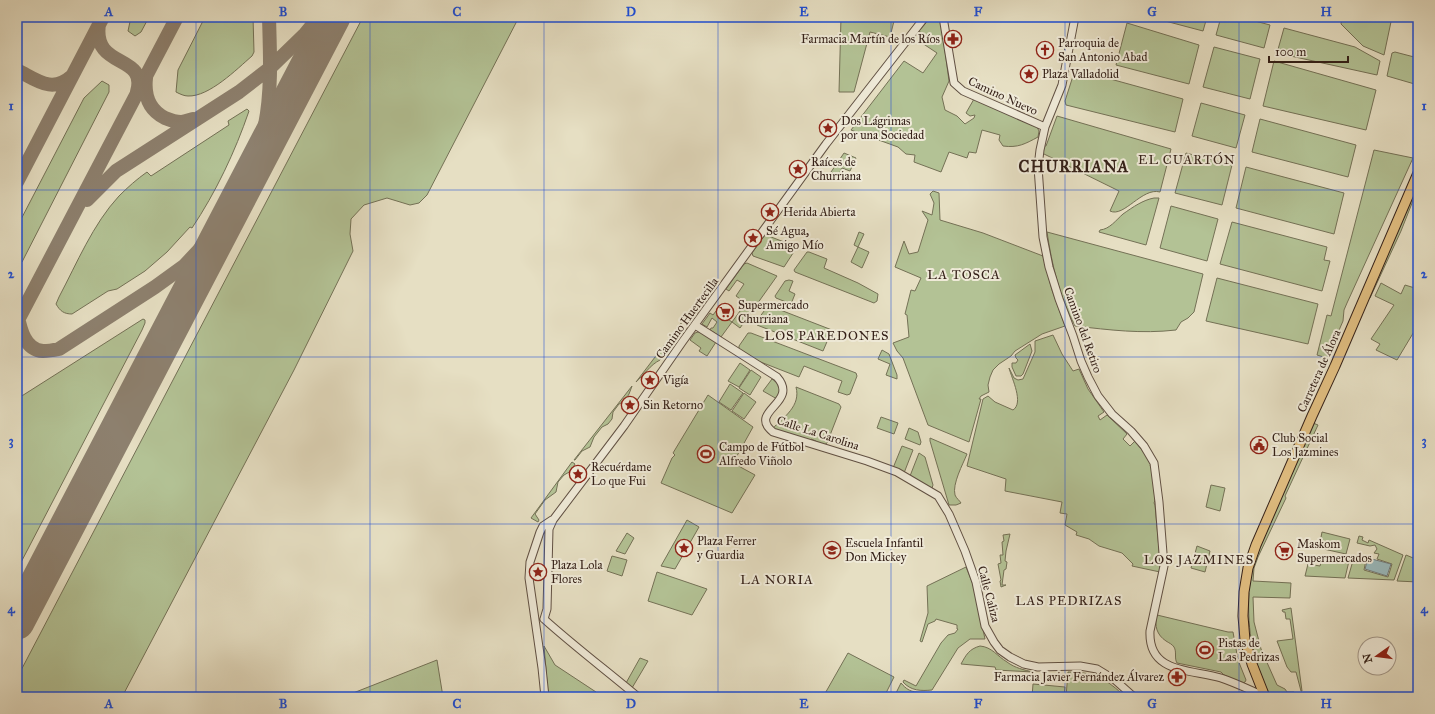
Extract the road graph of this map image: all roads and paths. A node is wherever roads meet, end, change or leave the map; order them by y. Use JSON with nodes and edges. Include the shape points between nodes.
{"nodes":[{"id":1,"x":924,"y":17,"type":"edge"},
{"id":2,"x":943,"y":17,"type":"edge"},
{"id":3,"x":1075,"y":17,"type":"edge"},
{"id":4,"x":1045,"y":127,"type":"junction"},
{"id":5,"x":1418,"y":173,"type":"edge"},
{"id":6,"x":695,"y":325,"type":"junction"},
{"id":7,"x":938,"y":496,"type":"joint"},
{"id":8,"x":553,"y":520,"type":"junction"},
{"id":9,"x":535,"y":619,"type":"junction"},
{"id":10,"x":544,"y":619,"type":"junction"},
{"id":11,"x":545,"y":697,"type":"edge"},
{"id":12,"x":638,"y":697,"type":"edge"},
{"id":13,"x":1134,"y":697,"type":"edge"},
{"id":14,"x":1264,"y":697,"type":"edge"}],
"edges":[{"from":1,"to":6,"type":"street","name":"Camino Huertecilla","via":[[838,128]]},
{"from":2,"to":4,"type":"street","name":"Camino Nuevo","via":[[954,83],[963,91]]},
{"from":3,"to":4,"type":"street","name":"Camino Nuevo","via":[[1062,85]]},
{"from":4,"to":14,"type":"street","name":"Camino del Retiro","via":[[1038,167],[1043,237],[1059,299],[1081,361],[1098,396],[1144,446],[1154,463],[1164,566],[1150,631],[1150,640],[1156,656],[1172,667],[1223,678]]},
{"from":5,"to":14,"type":"main road","name":"Carretera de Álora","via":[[1248,568],[1243,604],[1245,640]]},
{"from":6,"to":7,"type":"street","name":"Calle La Carolina","via":[[781,381],[784,393],[765,419],[768,428],[773,432],[897,472]]},
{"from":6,"to":8,"type":"street","name":"Camino Huertecilla","via":[[624,426]]},
{"from":7,"to":13,"type":"street","name":"Calle Caliza","via":[[965,551],[976,582],[985,626],[1000,650],[1024,664],[1038,667],[1080,666],[1097,669],[1115,680]]},
{"from":8,"to":9,"type":"street","via":[[543,526],[530,562],[529,578]]},
{"from":8,"to":10,"type":"street","via":[[549,529],[547,609]]},
{"from":9,"to":10,"type":"street"},
{"from":9,"to":11,"type":"street"},
{"from":10,"to":12,"type":"street"}]}
